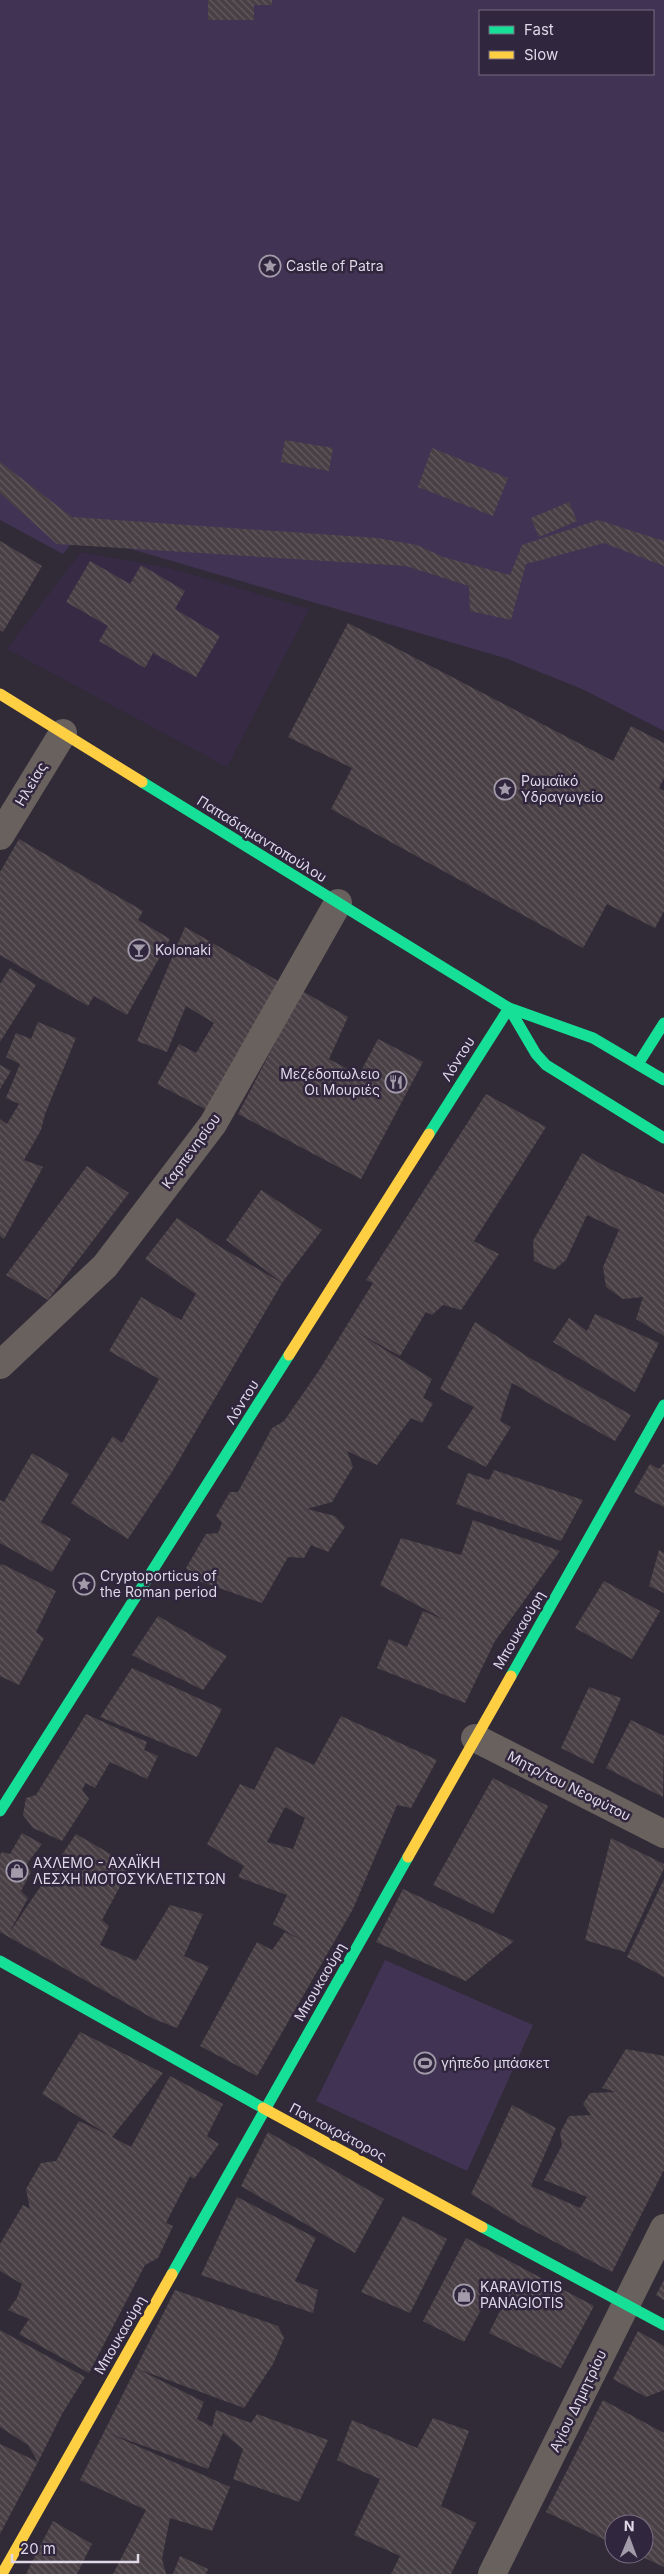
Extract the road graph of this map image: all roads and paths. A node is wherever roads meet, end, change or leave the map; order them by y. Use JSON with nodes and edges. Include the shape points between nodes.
{"nodes":[{"id":1,"x":0,"y":694,"type":"edge"},
{"id":2,"x":63,"y":733,"type":"junction"},
{"id":3,"x":0,"y":836,"type":"edge"},
{"id":4,"x":338,"y":904,"type":"junction"},
{"id":5,"x":508,"y":1008,"type":"junction"},
{"id":6,"x":664,"y":1023,"type":"edge"},
{"id":7,"x":638,"y":1064,"type":"junction"},
{"id":8,"x":664,"y":1080,"type":"edge"},
{"id":9,"x":664,"y":1138,"type":"edge"},
{"id":10,"x":0,"y":1365,"type":"edge"},
{"id":11,"x":664,"y":1405,"type":"edge"},
{"id":12,"x":475,"y":1738,"type":"junction"},
{"id":13,"x":0,"y":1811,"type":"edge"},
{"id":14,"x":664,"y":1834,"type":"edge"},
{"id":15,"x":0,"y":1961,"type":"edge"},
{"id":16,"x":265,"y":2109,"type":"junction"},
{"id":17,"x":664,"y":2228,"type":"edge"},
{"id":18,"x":626,"y":2304,"type":"junction"},
{"id":19,"x":664,"y":2325,"type":"edge"},
{"id":20,"x":2,"y":2574,"type":"edge"},
{"id":21,"x":492,"y":2574,"type":"edge"}],
"edges":[{"from":1,"to":2,"type":"street","name":"Παπαδιαμαντοπούλου"},
{"from":2,"to":3,"type":"street","name":"Ηλείας"},
{"from":2,"to":4,"type":"street","name":"Παπαδιαμαντοπούλου"},
{"from":4,"to":5,"type":"street","name":"Παπαδιαμαντοπούλου"},
{"from":4,"to":10,"type":"street","name":"Καρπενησίου","via":[[213,1124],[105,1266]]},
{"from":5,"to":7,"type":"street","name":"Παπαδιαμαντοπούλου","via":[[593,1038]]},
{"from":5,"to":9,"type":"street","via":[[546,1065]]},
{"from":5,"to":13,"type":"street","name":"Λόντου"},
{"from":6,"to":7,"type":"street"},
{"from":7,"to":8,"type":"street","name":"Παπαδιαμαντοπούλου"},
{"from":11,"to":12,"type":"street","name":"Μπουκαούρη"},
{"from":12,"to":14,"type":"street","name":"Μητρ/του Νεοφύτου"},
{"from":12,"to":16,"type":"street","name":"Μπουκαούρη"},
{"from":15,"to":16,"type":"street","name":"Παντοκράτορος"},
{"from":16,"to":18,"type":"street","name":"Παντοκράτορος"},
{"from":16,"to":20,"type":"street","name":"Μπουκαούρη"},
{"from":17,"to":18,"type":"street","name":"Αγίου Δημητρίου"},
{"from":18,"to":19,"type":"street","name":"Παντοκράτορος"},
{"from":18,"to":21,"type":"street","name":"Αγίου Δημητρίου"}]}
